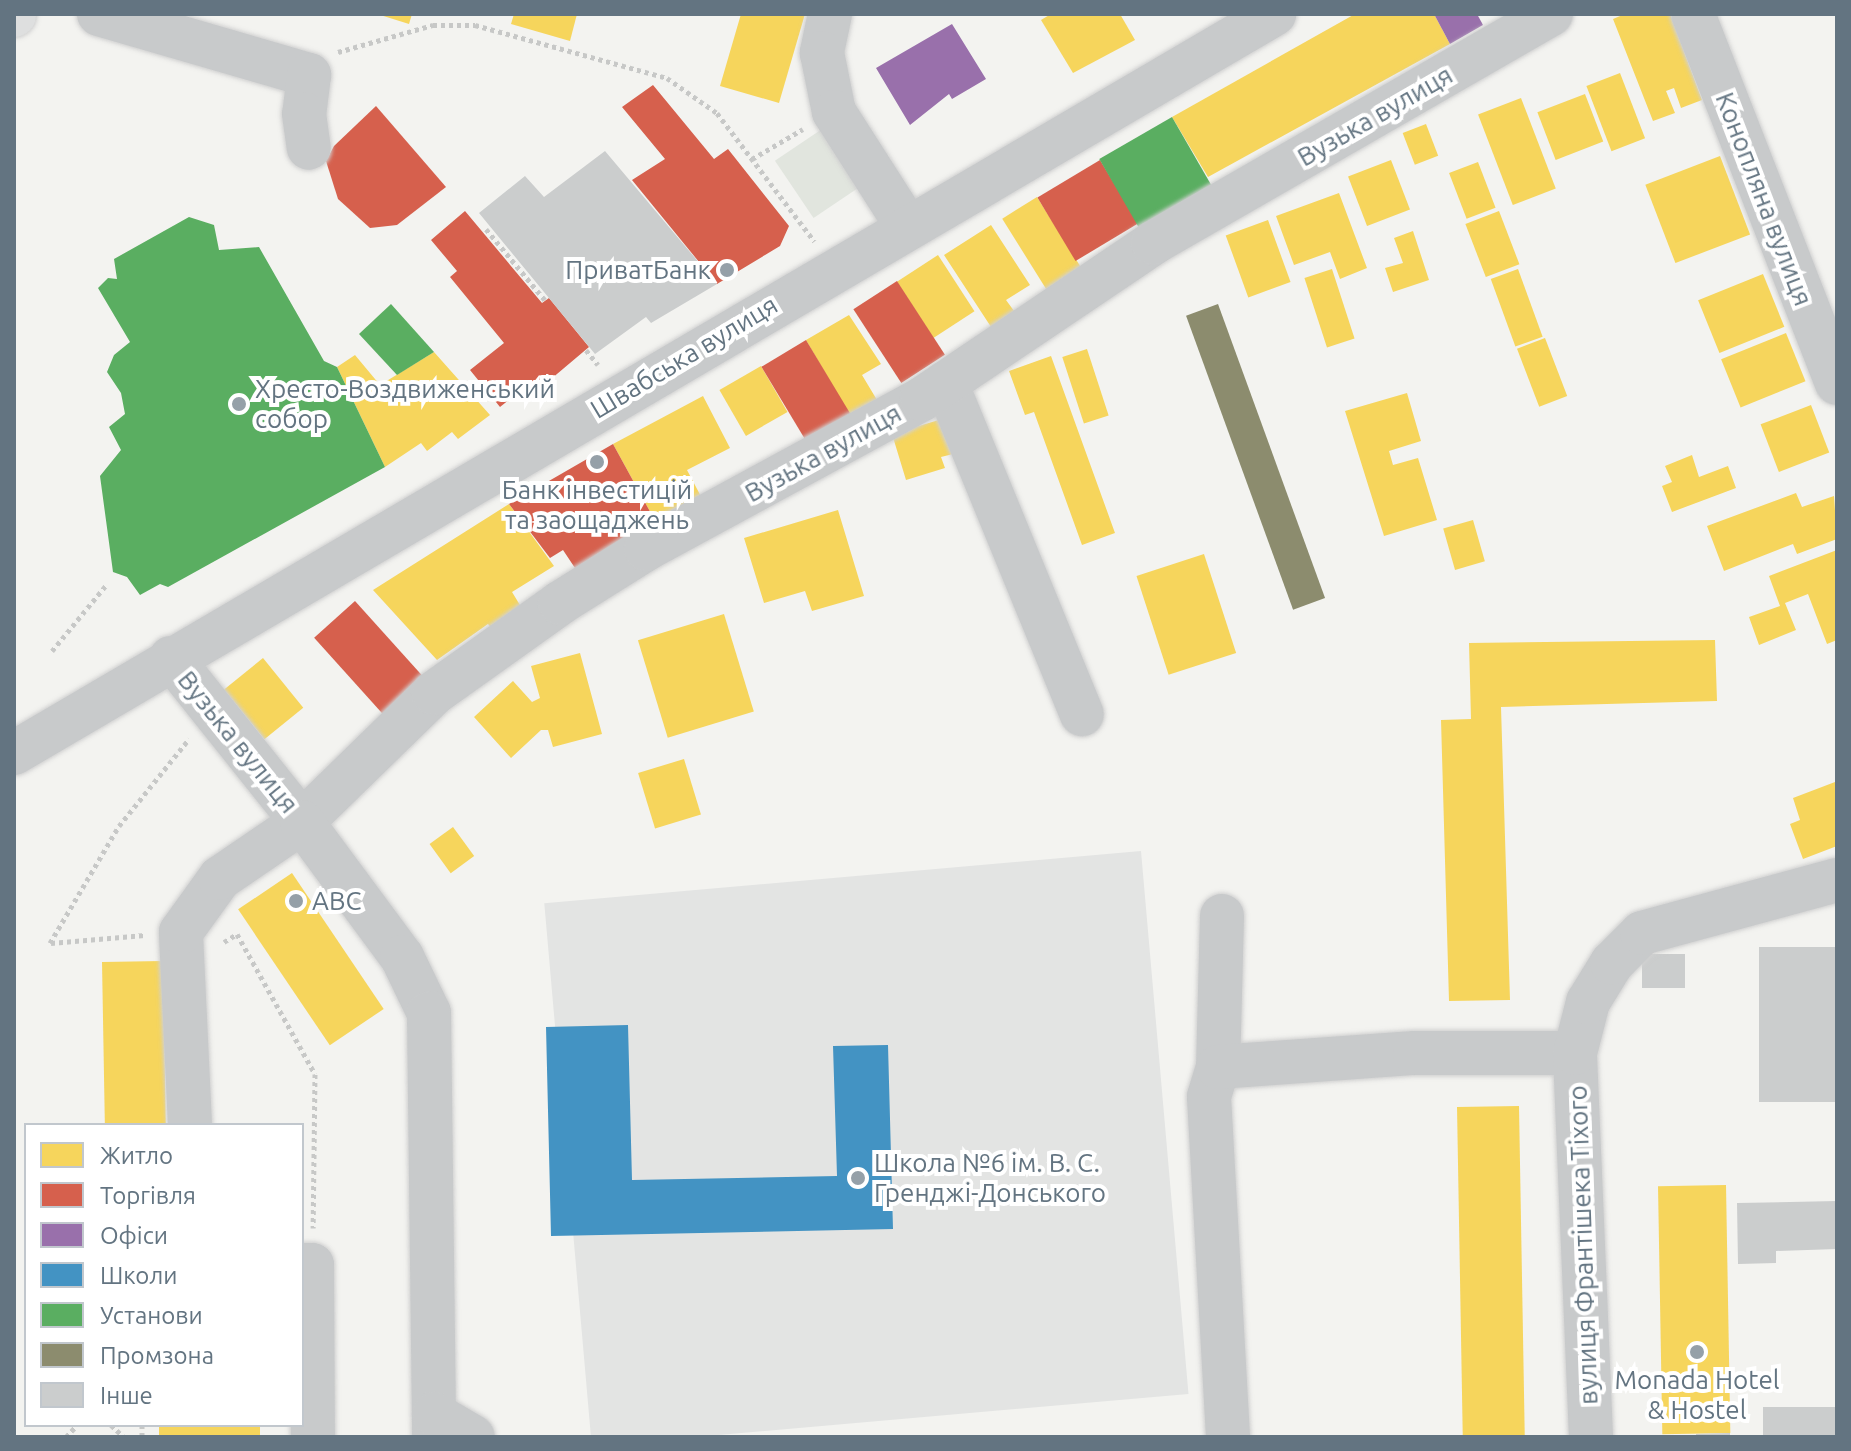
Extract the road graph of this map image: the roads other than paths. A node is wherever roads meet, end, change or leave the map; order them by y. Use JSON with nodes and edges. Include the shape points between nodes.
{"nodes":[{"id":1,"x":99,"y":14,"type":"edge"},
{"id":2,"x":830,"y":14,"type":"edge"},
{"id":3,"x":1274,"y":14,"type":"edge"},
{"id":4,"x":1551,"y":14,"type":"edge"},
{"id":5,"x":1693,"y":14,"type":"edge"},
{"id":6,"x":309,"y":148,"type":"dead end"},
{"id":7,"x":907,"y":226,"type":"junction"},
{"id":8,"x":946,"y":383,"type":"junction"},
{"id":9,"x":1837,"y":383,"type":"edge"},
{"id":10,"x":171,"y":658,"type":"junction"},
{"id":11,"x":1082,"y":714,"type":"dead end"},
{"id":12,"x":14,"y":753,"type":"edge"},
{"id":13,"x":302,"y":822,"type":"junction"},
{"id":14,"x":1837,"y":880,"type":"edge"},
{"id":15,"x":1222,"y":916,"type":"dead end"},
{"id":16,"x":1575,"y":1053,"type":"junction"},
{"id":17,"x":1218,"y":1067,"type":"junction"},
{"id":18,"x":190,"y":1123,"type":"edge"},
{"id":19,"x":307,"y":1265,"type":"edge"},
{"id":20,"x":434,"y":1426,"type":"edge"},
{"id":21,"x":313,"y":1437,"type":"edge"},
{"id":22,"x":473,"y":1437,"type":"edge"},
{"id":23,"x":1228,"y":1437,"type":"edge"},
{"id":24,"x":1591,"y":1437,"type":"edge"}],
"edges":[{"from":1,"to":6,"type":"street","via":[[309,75],[304,114]]},
{"from":2,"to":7,"type":"street","via":[[822,53],[834,112]]},
{"from":3,"to":7,"type":"street","name":"Швабська вулиця"},
{"from":4,"to":8,"type":"street","name":"Вузька вулиця","via":[[1153,243]]},
{"from":5,"to":9,"type":"street","name":"Конопляна вулиця"},
{"from":7,"to":10,"type":"street","name":"Швабська вулиця"},
{"from":8,"to":11,"type":"street"},
{"from":8,"to":13,"type":"street","name":"Вузька вулиця","via":[[646,549],[560,603],[434,693]]},
{"from":10,"to":12,"type":"street","name":"Швабська вулиця"},
{"from":10,"to":13,"type":"street","name":"Вузька вулиця"},
{"from":13,"to":18,"type":"street","via":[[220,878],[182,951]]},
{"from":13,"to":20,"type":"street","via":[[402,957],[429,1013]]},
{"from":14,"to":16,"type":"street","name":"вулиця Франтішека Тіхого","via":[[1642,933],[1612,963],[1588,1002]]},
{"from":15,"to":17,"type":"street"},
{"from":16,"to":17,"type":"street","via":[[1415,1053]]},
{"from":16,"to":24,"type":"street","name":"вулиця Франтішека Тіхого"},
{"from":17,"to":23,"type":"street","via":[[1209,1097]]},
{"from":19,"to":21,"type":"street"},
{"from":20,"to":22,"type":"street"}]}
